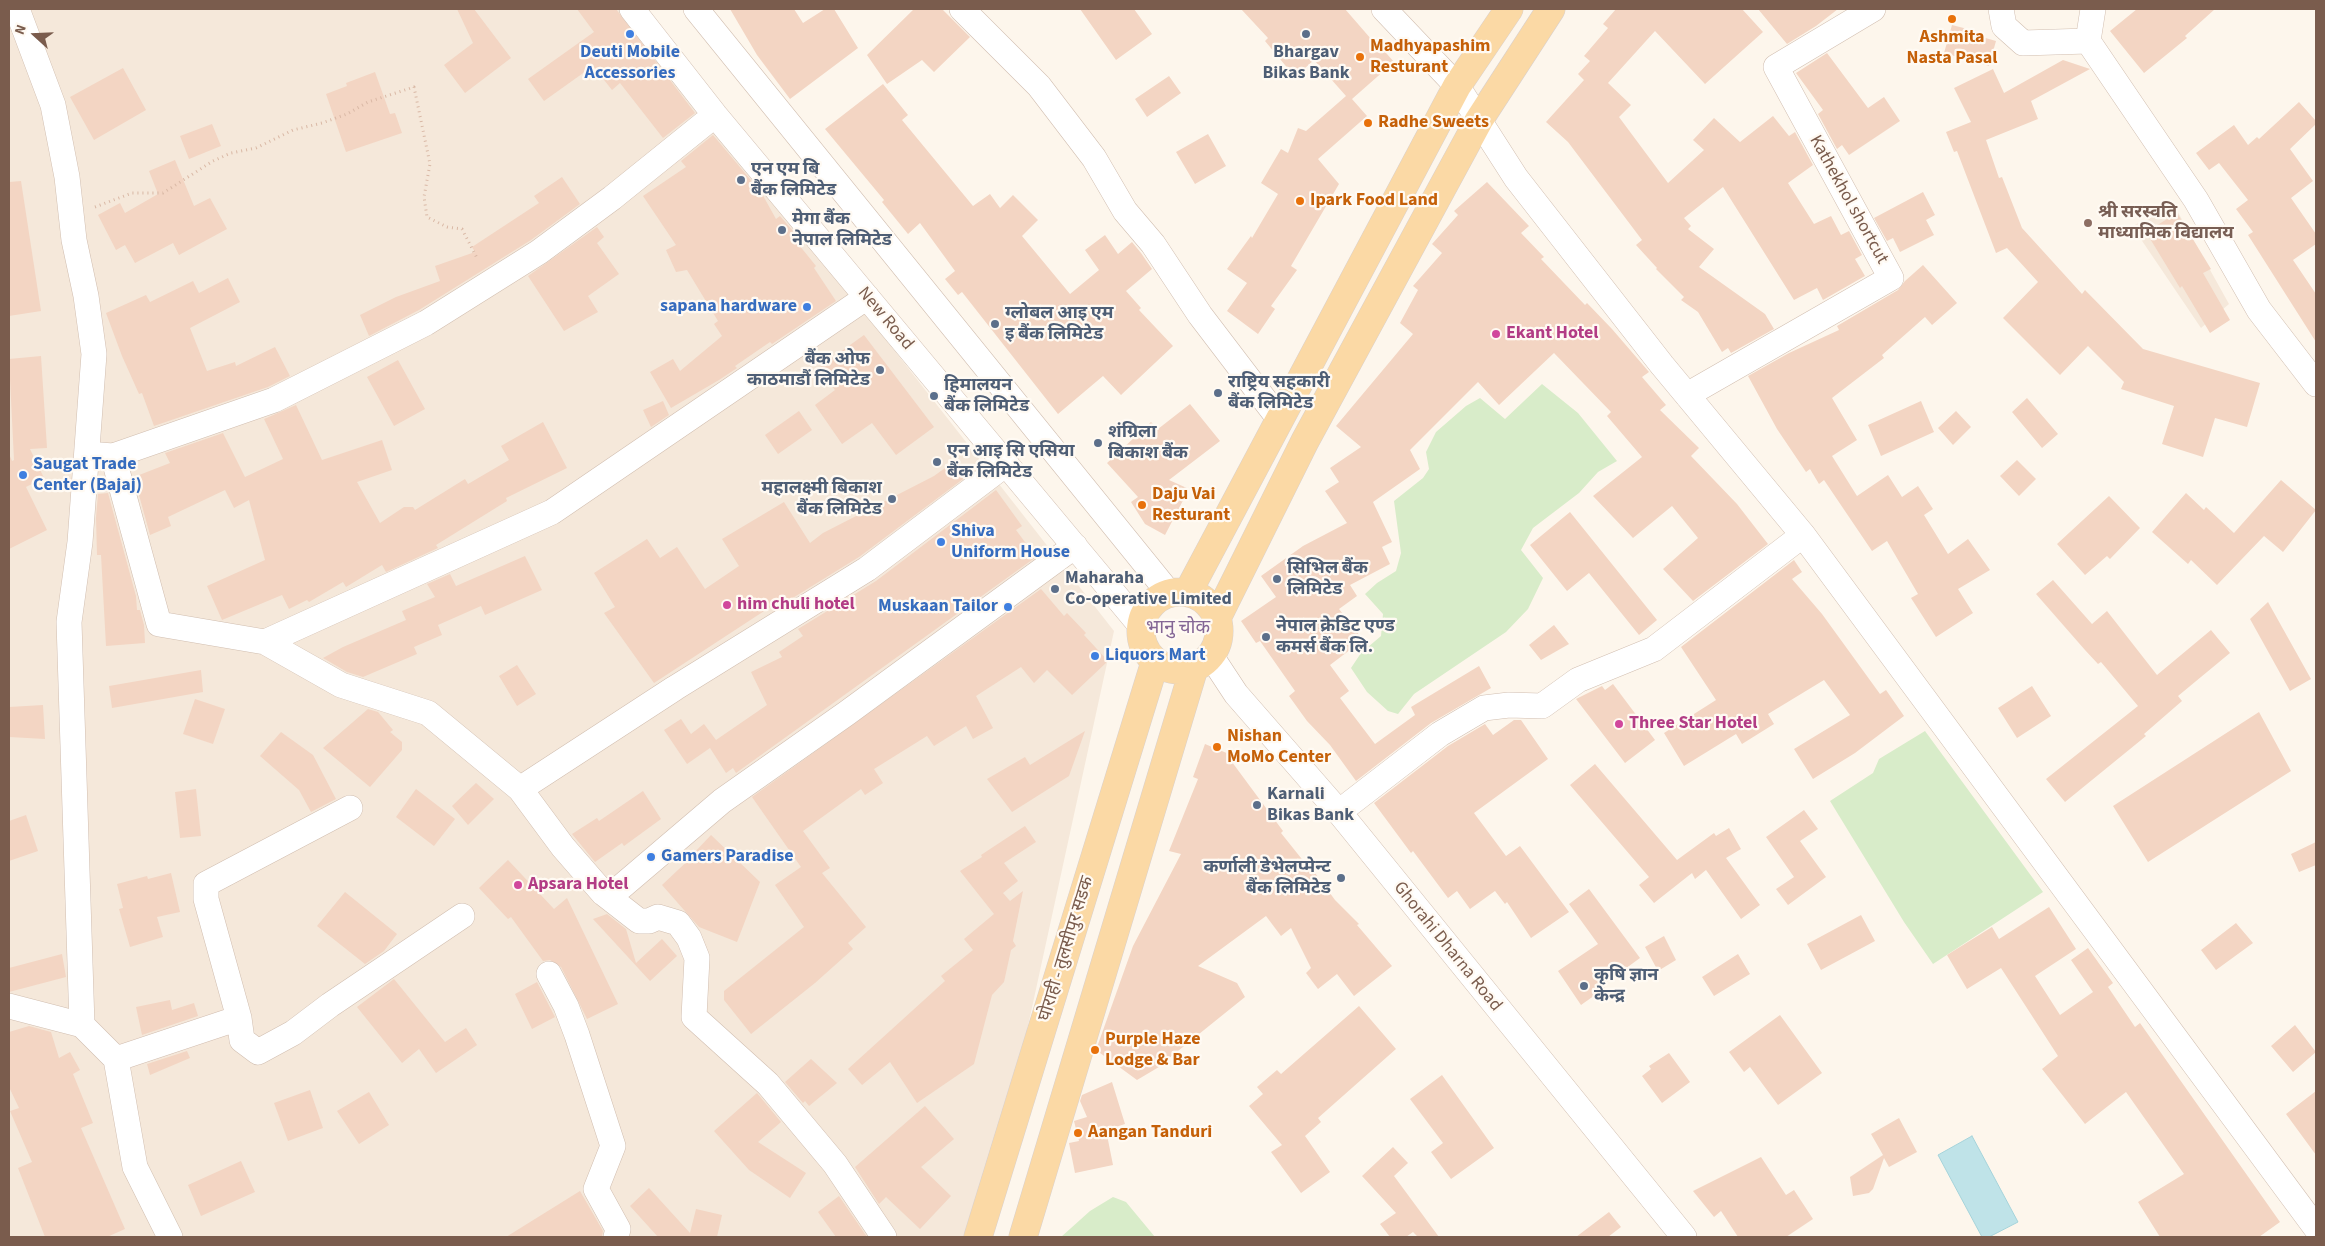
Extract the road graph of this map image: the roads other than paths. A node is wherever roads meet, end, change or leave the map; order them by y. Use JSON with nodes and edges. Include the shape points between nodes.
{"nodes":[{"id":1,"x":17,"y":9,"type":"edge"},
{"id":2,"x":632,"y":9,"type":"edge"},
{"id":3,"x":696,"y":9,"type":"edge"},
{"id":4,"x":962,"y":9,"type":"edge"},
{"id":5,"x":1384,"y":9,"type":"edge"},
{"id":6,"x":1509,"y":9,"type":"edge"},
{"id":7,"x":1551,"y":9,"type":"edge"},
{"id":8,"x":1873,"y":9,"type":"edge"},
{"id":9,"x":2001,"y":9,"type":"edge"},
{"id":10,"x":2093,"y":9,"type":"edge"},
{"id":11,"x":2088,"y":41,"type":"junction"},
{"id":12,"x":1457,"y":86,"type":"junction"},
{"id":13,"x":715,"y":115,"type":"junction"},
{"id":14,"x":1479,"y":120,"type":"junction"},
{"id":15,"x":867,"y":297,"type":"junction"},
{"id":16,"x":2316,"y":384,"type":"edge"},
{"id":17,"x":1687,"y":395,"type":"junction"},
{"id":18,"x":1280,"y":420,"type":"junction"},
{"id":19,"x":87,"y":454,"type":"junction"},
{"id":20,"x":113,"y":456,"type":"junction"},
{"id":21,"x":1006,"y":464,"type":"junction"},
{"id":22,"x":1803,"y":535,"type":"junction"},
{"id":23,"x":1074,"y":546,"type":"junction"},
{"id":24,"x":1179,"y":593,"type":"junction"},
{"id":25,"x":1217,"y":618,"type":"junction"},
{"id":26,"x":1141,"y":626,"type":"junction"},
{"id":27,"x":265,"y":642,"type":"junction"},
{"id":28,"x":1155,"y":662,"type":"junction"},
{"id":29,"x":1202,"y":662,"type":"junction"},
{"id":30,"x":520,"y":789,"type":"junction"},
{"id":31,"x":350,"y":808,"type":"dead end"},
{"id":32,"x":1339,"y":812,"type":"junction"},
{"id":33,"x":603,"y":893,"type":"junction"},
{"id":34,"x":462,"y":916,"type":"dead end"},
{"id":35,"x":548,"y":974,"type":"dead end"},
{"id":36,"x":9,"y":1006,"type":"edge"},
{"id":37,"x":239,"y":1018,"type":"junction"},
{"id":38,"x":82,"y":1025,"type":"junction"},
{"id":39,"x":116,"y":1059,"type":"junction"},
{"id":40,"x":2316,"y":1228,"type":"edge"},
{"id":41,"x":170,"y":1237,"type":"edge"},
{"id":42,"x":616,"y":1237,"type":"edge"},
{"id":43,"x":884,"y":1237,"type":"edge"},
{"id":44,"x":978,"y":1237,"type":"edge"},
{"id":45,"x":1023,"y":1237,"type":"edge"},
{"id":46,"x":1684,"y":1237,"type":"edge"}],
"edges":[{"from":1,"to":19,"type":"street","via":[[53,105],[67,177],[94,354]]},
{"from":2,"to":13,"type":"street","name":"New Road"},
{"from":3,"to":24,"type":"street"},
{"from":4,"to":18,"type":"street","via":[[1039,86],[1094,158],[1125,211],[1153,244],[1200,316]]},
{"from":5,"to":12,"type":"street"},
{"from":6,"to":12,"type":"main road"},
{"from":7,"to":14,"type":"main road"},
{"from":8,"to":17,"type":"street","name":"Kathekhol shortcut","via":[[1776,67],[1890,278]]},
{"from":9,"to":11,"type":"street","via":[[2004,26],[2023,43]]},
{"from":10,"to":11,"type":"street"},
{"from":11,"to":16,"type":"street","via":[[2196,200],[2259,310]]},
{"from":12,"to":14,"type":"street"},
{"from":12,"to":18,"type":"main road"},
{"from":13,"to":15,"type":"street","name":"New Road"},
{"from":13,"to":20,"type":"street","via":[[612,198],[538,252],[426,323],[274,400]]},
{"from":14,"to":17,"type":"street","via":[[1516,178]]},
{"from":14,"to":25,"type":"main road","via":[[1305,441]]},
{"from":15,"to":21,"type":"street","name":"New Road"},
{"from":15,"to":27,"type":"street","via":[[552,512]]},
{"from":17,"to":22,"type":"street"},
{"from":18,"to":24,"type":"main road"},
{"from":19,"to":20,"type":"street"},
{"from":19,"to":38,"type":"street","via":[[69,622]]},
{"from":20,"to":27,"type":"street","via":[[159,624]]},
{"from":21,"to":23,"type":"street","name":"New Road"},
{"from":21,"to":30,"type":"street","via":[[868,569],[682,683]]},
{"from":22,"to":32,"type":"street","via":[[1654,649],[1578,680],[1542,706],[1484,708],[1440,734]]},
{"from":22,"to":40,"type":"street"},
{"from":23,"to":26,"type":"street","name":"New Road"},
{"from":23,"to":33,"type":"street","via":[[847,713],[722,800],[622,887]]},
{"from":24,"to":25,"type":"main road","via":[[1201,597]]},
{"from":24,"to":26,"type":"main road","via":[[1156,600],[1146,612]]},
{"from":25,"to":29,"type":"main road","via":[[1217,644]]},
{"from":26,"to":28,"type":"main road","via":[[1144,646]]},
{"from":27,"to":30,"type":"street","via":[[341,686],[428,713]]},
{"from":28,"to":29,"type":"main road","via":[[1181,670]]},
{"from":28,"to":44,"type":"main road","name":"घोराही - तुलसीपुर सडक"},
{"from":29,"to":32,"type":"street","name":"Ghorahi Dharna Road","via":[[1236,694]]},
{"from":29,"to":45,"type":"main road"},
{"from":30,"to":33,"type":"street"},
{"from":31,"to":37,"type":"street","via":[[206,884],[206,899]]},
{"from":32,"to":46,"type":"street","name":"Ghorahi Dharna Road"},
{"from":33,"to":43,"type":"street","via":[[639,921],[658,917],[678,923],[689,938],[697,958],[694,1017],[768,1084],[835,1164]]},
{"from":34,"to":37,"type":"street","via":[[293,1033],[258,1052],[242,1040]]},
{"from":35,"to":42,"type":"street","via":[[566,1006],[614,1146],[596,1189],[618,1229]]},
{"from":36,"to":38,"type":"street"},
{"from":37,"to":39,"type":"street"},
{"from":38,"to":39,"type":"street"},
{"from":39,"to":41,"type":"street","via":[[135,1167]]}]}
